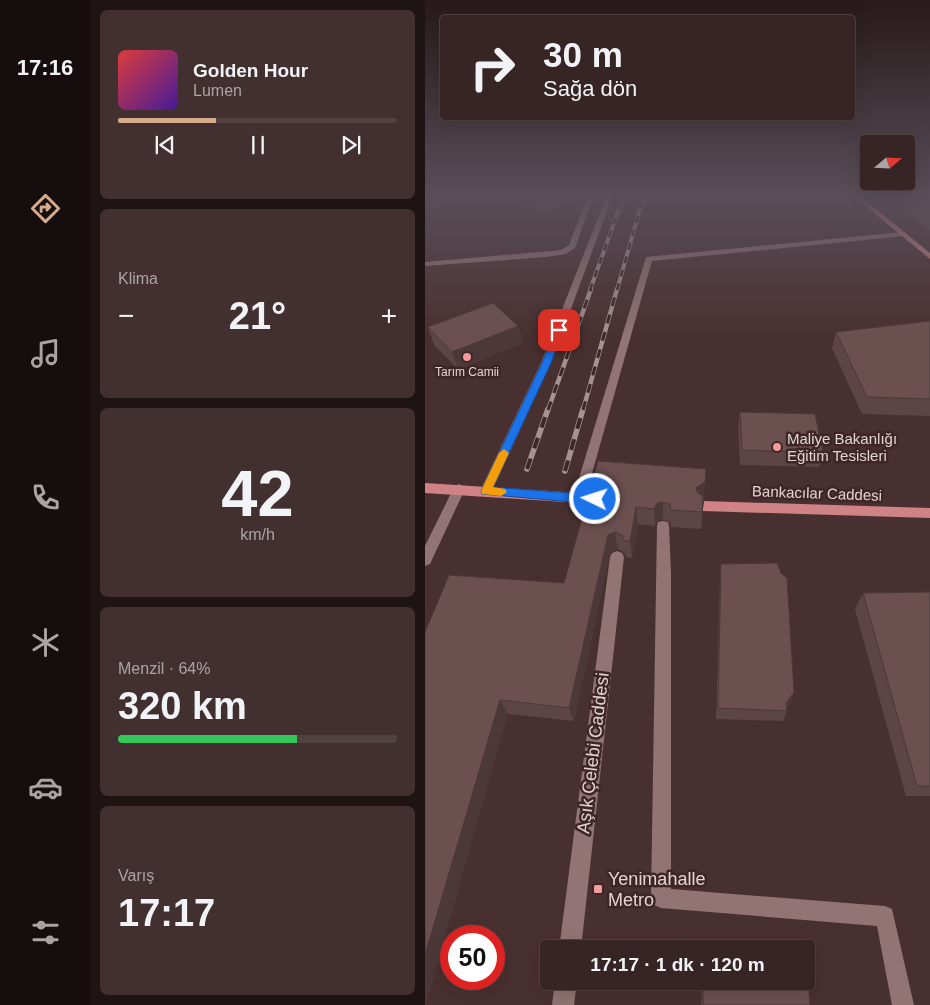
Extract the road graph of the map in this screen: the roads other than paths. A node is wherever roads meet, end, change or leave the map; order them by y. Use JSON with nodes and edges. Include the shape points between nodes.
{"nodes":[{"id":1,"x":574,"y":242,"type":"edge"},
{"id":2,"x":592,"y":242,"type":"edge"},
{"id":3,"x":822,"y":242,"type":"edge"},
{"id":4,"x":912,"y":242,"type":"edge"},
{"id":5,"x":930,"y":257,"type":"edge"},
{"id":6,"x":425,"y":264,"type":"edge"},
{"id":7,"x":425,"y":488,"type":"edge"},
{"id":8,"x":459,"y":488,"type":"junction"},
{"id":9,"x":486,"y":491,"type":"junction"},
{"id":10,"x":579,"y":498,"type":"junction"},
{"id":11,"x":595,"y":499,"type":"edge"},
{"id":12,"x":703,"y":506,"type":"edge"},
{"id":13,"x":930,"y":513,"type":"edge"},
{"id":14,"x":663,"y":526,"type":"dead end"},
{"id":15,"x":617,"y":557,"type":"dead end"},
{"id":16,"x":425,"y":560,"type":"edge"},
{"id":17,"x":571,"y":940,"type":"edge"},
{"id":18,"x":565,"y":990,"type":"edge"},
{"id":19,"x":563,"y":1005,"type":"edge"},
{"id":20,"x":903,"y":1005,"type":"edge"}],
"edges":[{"from":1,"to":6,"type":"street","via":[[563,252],[546,255]]},
{"from":2,"to":9,"type":"street","via":[[546,363]]},
{"from":3,"to":10,"type":"street","via":[[649,259]]},
{"from":4,"to":5,"type":"main road"},
{"from":7,"to":8,"type":"main road"},
{"from":8,"to":9,"type":"main road"},
{"from":8,"to":16,"type":"street"},
{"from":9,"to":10,"type":"main road"},
{"from":10,"to":11,"type":"main road"},
{"from":12,"to":13,"type":"main road","name":"Bankacılar Caddesi"},
{"from":14,"to":20,"type":"street","via":[[661,898],[885,916]]},
{"from":15,"to":17,"type":"street","name":"Aşık Çelebi Caddesi"},
{"from":18,"to":19,"type":"street"}]}
